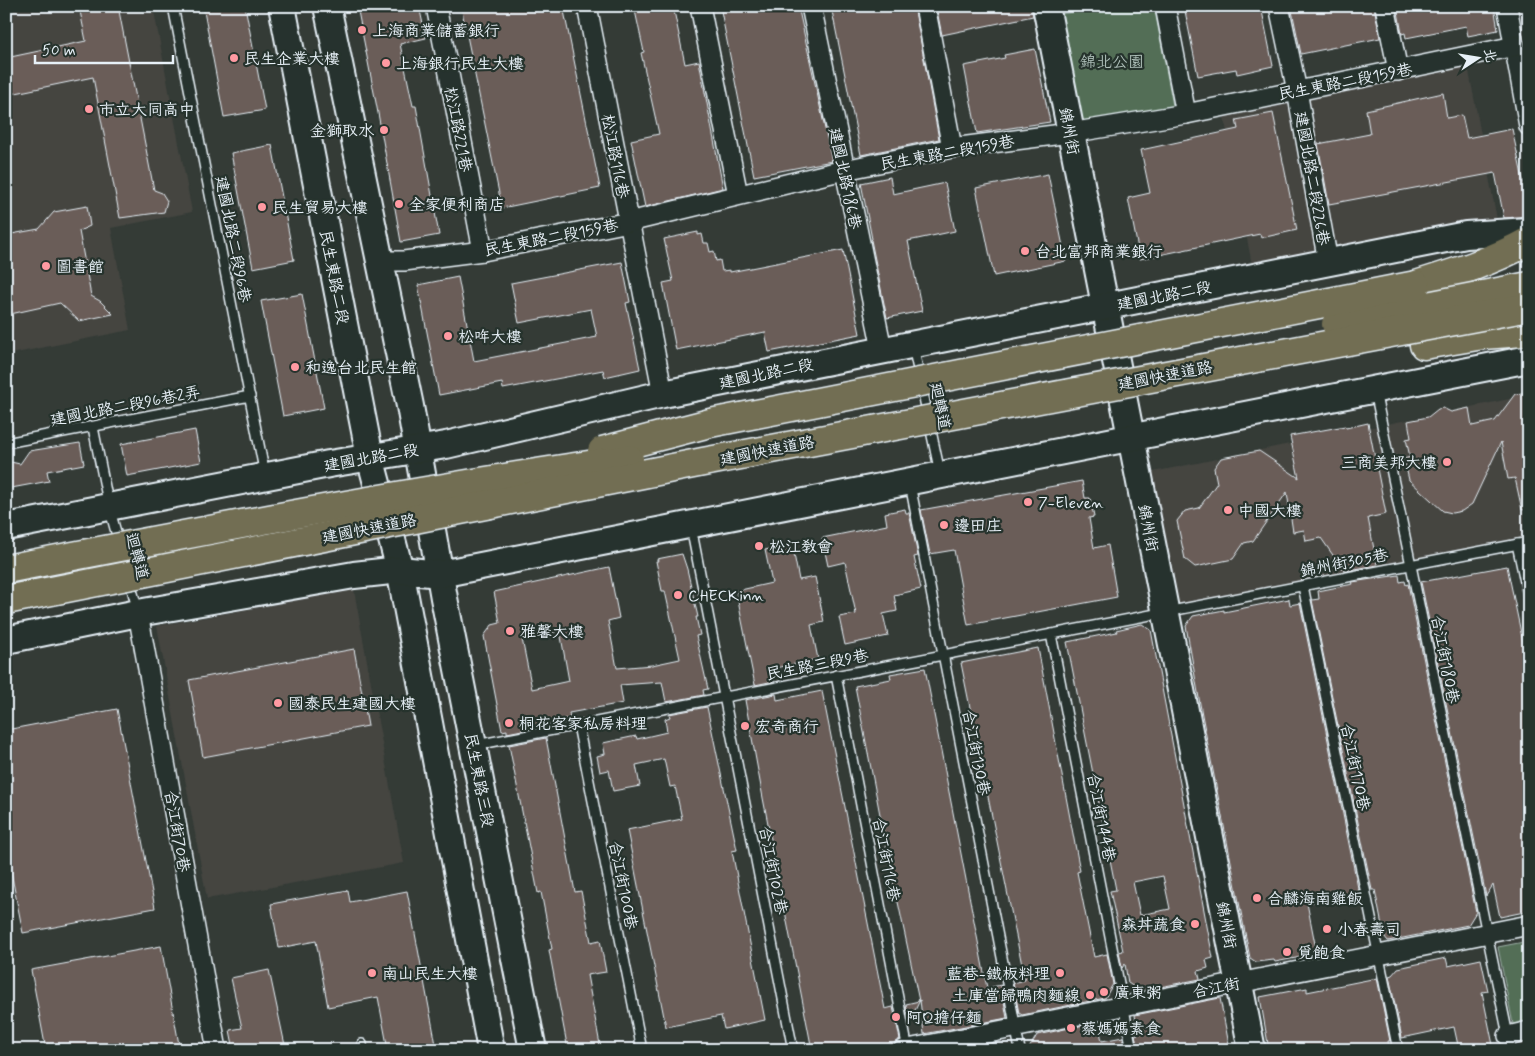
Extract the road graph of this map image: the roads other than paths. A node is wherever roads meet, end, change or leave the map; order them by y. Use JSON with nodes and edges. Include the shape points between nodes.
{"nodes":[{"id":1,"x":173,"y":6,"type":"edge"},
{"id":2,"x":282,"y":6,"type":"edge"},
{"id":3,"x":327,"y":6,"type":"edge"},
{"id":4,"x":436,"y":6,"type":"edge"},
{"id":5,"x":587,"y":6,"type":"edge"},
{"id":6,"x":700,"y":6,"type":"edge"},
{"id":7,"x":811,"y":6,"type":"edge"},
{"id":8,"x":925,"y":6,"type":"edge"},
{"id":9,"x":1046,"y":6,"type":"edge"},
{"id":10,"x":1164,"y":6,"type":"edge"},
{"id":11,"x":1279,"y":6,"type":"edge"},
{"id":12,"x":1385,"y":6,"type":"edge"},
{"id":13,"x":1507,"y":6,"type":"edge"},
{"id":14,"x":1515,"y":46,"type":"junction"},
{"id":15,"x":1398,"y":71,"type":"junction"},
{"id":16,"x":1297,"y":91,"type":"junction"},
{"id":17,"x":1186,"y":114,"type":"junction"},
{"id":18,"x":1529,"y":126,"type":"edge"},
{"id":19,"x":1070,"y":133,"type":"junction"},
{"id":20,"x":952,"y":148,"type":"junction"},
{"id":21,"x":844,"y":170,"type":"junction"},
{"id":22,"x":738,"y":195,"type":"junction"},
{"id":23,"x":629,"y":222,"type":"junction"},
{"id":24,"x":1529,"y":231,"type":"edge"},
{"id":25,"x":1529,"y":241,"type":"edge"},
{"id":26,"x":483,"y":251,"type":"junction"},
{"id":27,"x":380,"y":261,"type":"junction"},
{"id":28,"x":1328,"y":262,"type":"junction"},
{"id":29,"x":1529,"y":286,"type":"edge"},
{"id":30,"x":1106,"y":307,"type":"junction"},
{"id":31,"x":1529,"y":307,"type":"edge"},
{"id":32,"x":1529,"y":333,"type":"edge"},
{"id":33,"x":913,"y":344,"type":"junction"},
{"id":34,"x":882,"y":349,"type":"junction"},
{"id":35,"x":1529,"y":359,"type":"edge"},
{"id":36,"x":1375,"y":390,"type":"junction"},
{"id":37,"x":663,"y":394,"type":"junction"},
{"id":38,"x":250,"y":396,"type":"junction"},
{"id":39,"x":93,"y":427,"type":"junction"},
{"id":40,"x":1131,"y":437,"type":"junction"},
{"id":41,"x":6,"y":443,"type":"edge"},
{"id":42,"x":417,"y":449,"type":"junction"},
{"id":43,"x":370,"y":457,"type":"junction"},
{"id":44,"x":940,"y":475,"type":"junction"},
{"id":45,"x":266,"y":477,"type":"junction"},
{"id":46,"x":909,"y":482,"type":"junction"},
{"id":47,"x":511,"y":488,"type":"junction"},
{"id":48,"x":109,"y":506,"type":"junction"},
{"id":49,"x":691,"y":524,"type":"junction"},
{"id":50,"x":6,"y":527,"type":"edge"},
{"id":51,"x":1529,"y":542,"type":"edge"},
{"id":52,"x":1517,"y":544,"type":"junction"},
{"id":53,"x":1412,"y":565,"type":"junction"},
{"id":54,"x":6,"y":569,"type":"edge"},
{"id":55,"x":400,"y":570,"type":"junction"},
{"id":56,"x":440,"y":574,"type":"junction"},
{"id":57,"x":1303,"y":586,"type":"junction"},
{"id":58,"x":6,"y":600,"type":"edge"},
{"id":59,"x":1529,"y":601,"type":"edge"},
{"id":60,"x":1166,"y":612,"type":"junction"},
{"id":61,"x":138,"y":613,"type":"junction"},
{"id":62,"x":1051,"y":634,"type":"junction"},
{"id":63,"x":6,"y":640,"type":"edge"},
{"id":64,"x":943,"y":655,"type":"junction"},
{"id":65,"x":836,"y":675,"type":"junction"},
{"id":66,"x":724,"y":697,"type":"junction"},
{"id":67,"x":578,"y":725,"type":"junction"},
{"id":68,"x":473,"y":745,"type":"junction"},
{"id":69,"x":1529,"y":925,"type":"edge"},
{"id":70,"x":1487,"y":934,"type":"junction"},
{"id":71,"x":1379,"y":955,"type":"junction"},
{"id":72,"x":1238,"y":983,"type":"junction"},
{"id":73,"x":1123,"y":1006,"type":"junction"},
{"id":74,"x":1015,"y":1027,"type":"junction"},
{"id":75,"x":1529,"y":1031,"type":"edge"},
{"id":76,"x":1509,"y":1043,"type":"edge"},
{"id":77,"x":906,"y":1049,"type":"edge"},
{"id":78,"x":217,"y":1050,"type":"edge"},
{"id":79,"x":490,"y":1050,"type":"edge"},
{"id":80,"x":533,"y":1050,"type":"edge"},
{"id":81,"x":642,"y":1050,"type":"edge"},
{"id":82,"x":794,"y":1050,"type":"edge"},
{"id":83,"x":1020,"y":1050,"type":"edge"},
{"id":84,"x":1132,"y":1050,"type":"edge"},
{"id":85,"x":1252,"y":1050,"type":"edge"},
{"id":86,"x":1398,"y":1050,"type":"edge"}],
"edges":[{"from":1,"to":38,"type":"lane","name":"建國北路二段96巷"},
{"from":2,"to":43,"type":"street","name":"民生東路二段"},
{"from":3,"to":27,"type":"street"},
{"from":4,"to":26,"type":"street","name":"松江路221巷"},
{"from":5,"to":23,"type":"street","name":"松江路116巷"},
{"from":6,"to":22,"type":"street"},
{"from":7,"to":21,"type":"street","name":"建國北路186巷"},
{"from":8,"to":20,"type":"street"},
{"from":9,"to":19,"type":"street","name":"錦州街"},
{"from":10,"to":17,"type":"street"},
{"from":11,"to":16,"type":"street","name":"建國北路二段226巷"},
{"from":12,"to":15,"type":"street"},
{"from":13,"to":14,"type":"street"},
{"from":14,"to":15,"type":"street","name":"民生東路二段159巷"},
{"from":14,"to":18,"type":"street"},
{"from":15,"to":16,"type":"street","name":"民生東路二段159巷"},
{"from":16,"to":17,"type":"street","name":"民生東路二段159巷"},
{"from":16,"to":28,"type":"street","name":"建國北路二段226巷"},
{"from":17,"to":19,"type":"street","name":"民生東路二段159巷"},
{"from":19,"to":20,"type":"street","name":"民生東路二段159巷"},
{"from":19,"to":30,"type":"street","name":"錦州街"},
{"from":20,"to":21,"type":"street","name":"民生東路二段159巷"},
{"from":21,"to":22,"type":"street","name":"民生東路二段159巷"},
{"from":21,"to":34,"type":"street","name":"建國北路186巷"},
{"from":22,"to":23,"type":"street","name":"民生東路二段159巷"},
{"from":23,"to":26,"type":"street","name":"民生東路二段159巷"},
{"from":23,"to":37,"type":"street","name":"松江路116巷"},
{"from":24,"to":28,"type":"street","name":"建國北路二段","via":[[1466,235]]},
{"from":25,"to":47,"type":"highway","bridge":true,"via":[[1473,268],[1416,285],[710,423]]},
{"from":26,"to":27,"type":"street","name":"民生東路二段159巷"},
{"from":27,"to":42,"type":"street"},
{"from":28,"to":30,"type":"street","name":"建國北路二段"},
{"from":29,"to":47,"type":"highway","name":"建國快速道路","bridge":true},
{"from":30,"to":33,"type":"street","name":"建國北路二段"},
{"from":30,"to":40,"type":"street","name":"錦州街"},
{"from":31,"to":47,"type":"highway","name":"建國快速道路","bridge":true,"via":[[713,460]]},
{"from":32,"to":47,"type":"highway","bridge":true,"via":[[1483,335],[1424,345],[712,474]]},
{"from":33,"to":34,"type":"street","name":"建國北路二段"},
{"from":33,"to":44,"type":"lane","name":"廻轉道"},
{"from":34,"to":37,"type":"street","name":"建國北路二段"},
{"from":35,"to":36,"type":"street"},
{"from":36,"to":40,"type":"street"},
{"from":36,"to":53,"type":"lane","name":"合江街180巷"},
{"from":37,"to":42,"type":"street","name":"建國北路二段"},
{"from":38,"to":39,"type":"lane","name":"建國北路二段96巷2弄"},
{"from":38,"to":45,"type":"lane","name":"建國北路二段96巷"},
{"from":39,"to":41,"type":"lane","name":"建國北路二段96巷2弄"},
{"from":39,"to":48,"type":"lane","name":"迴轉道"},
{"from":40,"to":44,"type":"street"},
{"from":40,"to":60,"type":"street","name":"錦州街"},
{"from":42,"to":43,"type":"street","name":"建國北路二段"},
{"from":42,"to":56,"type":"street","name":"民生東路三段"},
{"from":43,"to":45,"type":"street","name":"建國北路二段"},
{"from":43,"to":55,"type":"street","name":"民生東路二段"},
{"from":44,"to":46,"type":"street"},
{"from":45,"to":48,"type":"street","name":"建國北路二段"},
{"from":46,"to":49,"type":"street"},
{"from":46,"to":64,"type":"lane","name":"合江街130巷"},
{"from":47,"to":54,"type":"highway","name":"建國快速道路","bridge":true,"via":[[197,532]]},
{"from":47,"to":58,"type":"highway","name":"建國快速道路","bridge":true},
{"from":48,"to":50,"type":"street","name":"建國北路二段"},
{"from":48,"to":61,"type":"lane","name":"迴轉道"},
{"from":49,"to":56,"type":"street"},
{"from":49,"to":66,"type":"lane","name":"合江街102巷"},
{"from":51,"to":52,"type":"lane","name":"錦州街305巷"},
{"from":52,"to":53,"type":"lane","name":"錦州街305巷"},
{"from":52,"to":59,"type":"lane"},
{"from":53,"to":57,"type":"lane","name":"錦州街305巷"},
{"from":53,"to":70,"type":"lane","name":"合江街180巷"},
{"from":55,"to":56,"type":"street"},
{"from":55,"to":61,"type":"street","via":[[354,575]]},
{"from":55,"to":79,"type":"street"},
{"from":56,"to":68,"type":"street","name":"民生東路三段"},
{"from":57,"to":60,"type":"lane","name":"錦州街305巷"},
{"from":57,"to":71,"type":"lane","name":"合江街170巷"},
{"from":60,"to":62,"type":"lane","name":"民生路三段9巷"},
{"from":60,"to":72,"type":"street","name":"錦州街"},
{"from":61,"to":63,"type":"street"},
{"from":61,"to":78,"type":"street","name":"合江街70巷"},
{"from":62,"to":64,"type":"lane","name":"民生路三段9巷"},
{"from":62,"to":73,"type":"lane","name":"合江街144巷"},
{"from":64,"to":65,"type":"lane","name":"民生路三段9巷"},
{"from":64,"to":74,"type":"lane","name":"合江街130巷"},
{"from":65,"to":66,"type":"lane","name":"民生路三段9巷"},
{"from":65,"to":77,"type":"lane","name":"合江街116巷"},
{"from":66,"to":67,"type":"lane","name":"民生路三段9巷"},
{"from":66,"to":82,"type":"lane","name":"合江街102巷"},
{"from":67,"to":68,"type":"lane","name":"民生路三段9巷"},
{"from":67,"to":81,"type":"lane","name":"合江街100巷"},
{"from":68,"to":80,"type":"street","name":"民生東路三段"},
{"from":69,"to":70,"type":"street","name":"合江街"},
{"from":70,"to":71,"type":"street","name":"合江街"},
{"from":70,"to":76,"type":"lane","name":"合江街180巷"},
{"from":71,"to":72,"type":"street","name":"合江街"},
{"from":71,"to":86,"type":"lane","name":"合江街170巷"},
{"from":72,"to":73,"type":"street","name":"合江街"},
{"from":72,"to":85,"type":"street","name":"錦州街"},
{"from":73,"to":74,"type":"street","name":"合江街"},
{"from":73,"to":84,"type":"lane","name":"合江街144巷"},
{"from":74,"to":77,"type":"street","name":"合江街"},
{"from":74,"to":83,"type":"lane","name":"合江街130巷"},
{"from":75,"to":76,"type":"street"}]}
